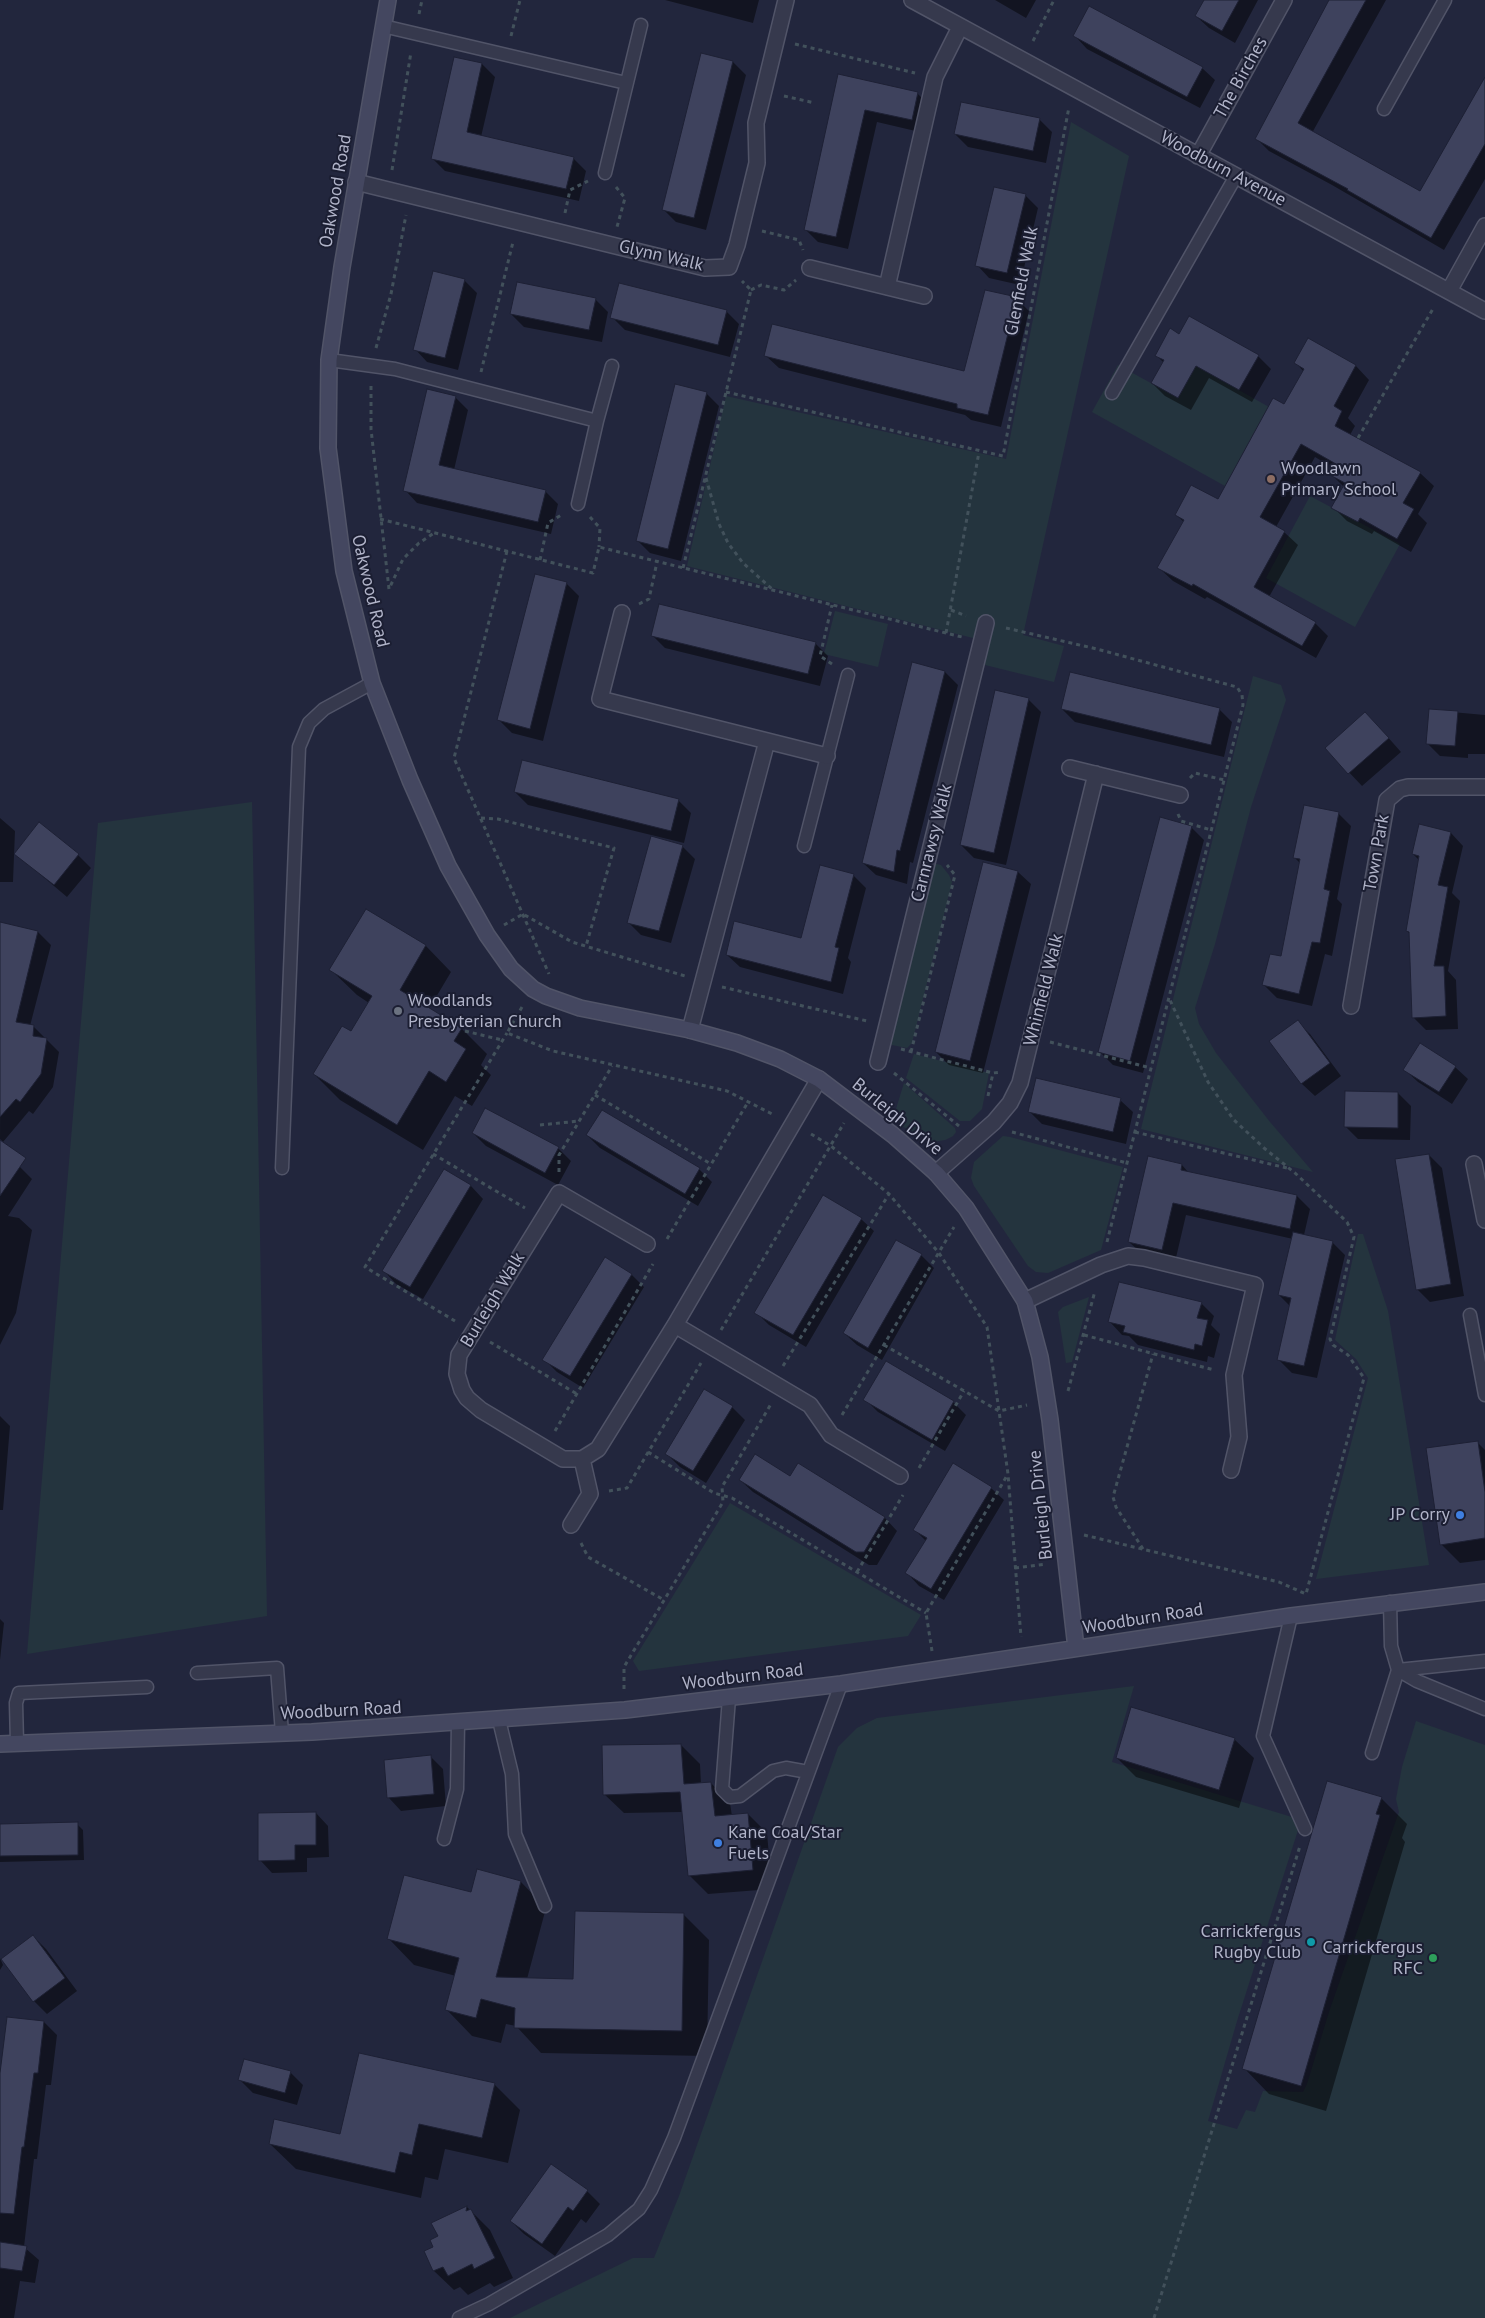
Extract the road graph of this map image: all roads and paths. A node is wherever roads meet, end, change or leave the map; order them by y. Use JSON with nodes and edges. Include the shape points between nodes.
{"nodes":[{"id":1,"x":388,"y":0,"type":"edge"},
{"id":2,"x":422,"y":0,"type":"edge"},
{"id":3,"x":520,"y":0,"type":"edge"},
{"id":4,"x":786,"y":0,"type":"edge"},
{"id":5,"x":912,"y":0,"type":"edge"},
{"id":6,"x":1054,"y":0,"type":"edge"},
{"id":7,"x":1284,"y":0,"type":"edge"},
{"id":8,"x":1445,"y":0,"type":"edge"},
{"id":9,"x":641,"y":25,"type":"dead end"},
{"id":10,"x":383,"y":26,"type":"junction"},
{"id":11,"x":960,"y":27,"type":"junction"},
{"id":12,"x":414,"y":34,"type":"junction"},
{"id":13,"x":777,"y":40,"type":"junction"},
{"id":14,"x":507,"y":56,"type":"junction"},
{"id":15,"x":1023,"y":59,"type":"junction"},
{"id":16,"x":935,"y":78,"type":"junction"},
{"id":17,"x":626,"y":83,"type":"junction"},
{"id":18,"x":1072,"y":87,"type":"junction"},
{"id":19,"x":764,"y":92,"type":"junction"},
{"id":20,"x":815,"y":103,"type":"dead end"},
{"id":21,"x":1384,"y":109,"type":"dead end"},
{"id":22,"x":1198,"y":156,"type":"junction"},
{"id":23,"x":605,"y":173,"type":"junction"},
{"id":24,"x":1236,"y":176,"type":"junction"},
{"id":25,"x":356,"y":182,"type":"junction"},
{"id":26,"x":389,"y":190,"type":"junction"},
{"id":27,"x":410,"y":194,"type":"junction"},
{"id":28,"x":518,"y":222,"type":"junction"},
{"id":29,"x":742,"y":226,"type":"junction"},
{"id":30,"x":1485,"y":226,"type":"edge"},
{"id":31,"x":560,"y":232,"type":"junction"},
{"id":32,"x":612,"y":244,"type":"junction"},
{"id":33,"x":729,"y":267,"type":"junction"},
{"id":34,"x":810,"y":268,"type":"junction"},
{"id":35,"x":888,"y":287,"type":"junction"},
{"id":36,"x":751,"y":290,"type":"junction"},
{"id":37,"x":1447,"y":290,"type":"junction"},
{"id":38,"x":924,"y":296,"type":"dead end"},
{"id":39,"x":1485,"y":312,"type":"edge"},
{"id":40,"x":330,"y":360,"type":"junction"},
{"id":41,"x":372,"y":365,"type":"junction"},
{"id":42,"x":612,"y":366,"type":"dead end"},
{"id":43,"x":476,"y":390,"type":"junction"},
{"id":44,"x":726,"y":392,"type":"junction"},
{"id":45,"x":1112,"y":393,"type":"dead end"},
{"id":46,"x":597,"y":421,"type":"junction"},
{"id":47,"x":1358,"y":438,"type":"dead end"},
{"id":48,"x":979,"y":452,"type":"junction"},
{"id":49,"x":706,"y":477,"type":"junction"},
{"id":50,"x":578,"y":504,"type":"junction"},
{"id":51,"x":380,"y":519,"type":"junction"},
{"id":52,"x":434,"y":533,"type":"junction"},
{"id":53,"x":599,"y":548,"type":"junction"},
{"id":54,"x":507,"y":551,"type":"junction"},
{"id":55,"x":540,"y":560,"type":"junction"},
{"id":56,"x":657,"y":562,"type":"junction"},
{"id":57,"x":683,"y":568,"type":"junction"},
{"id":58,"x":774,"y":591,"type":"junction"},
{"id":59,"x":832,"y":605,"type":"junction"},
{"id":60,"x":622,"y":613,"type":"joint"},
{"id":61,"x":986,"y":623,"type":"dead end"},
{"id":62,"x":946,"y":633,"type":"junction"},
{"id":63,"x":982,"y":642,"type":"junction"},
{"id":64,"x":848,"y":675,"type":"joint"},
{"id":65,"x":372,"y":683,"type":"junction"},
{"id":66,"x":767,"y":741,"type":"junction"},
{"id":67,"x":827,"y":756,"type":"junction"},
{"id":68,"x":1070,"y":768,"type":"dead end"},
{"id":69,"x":1096,"y":774,"type":"junction"},
{"id":70,"x":1485,"y":787,"type":"edge"},
{"id":71,"x":1180,"y":795,"type":"dead end"},
{"id":72,"x":481,"y":818,"type":"junction"},
{"id":73,"x":804,"y":846,"type":"dead end"},
{"id":74,"x":928,"y":858,"type":"junction"},
{"id":75,"x":586,"y":946,"type":"dead end"},
{"id":76,"x":1169,"y":998,"type":"dead end"},
{"id":77,"x":525,"y":1002,"type":"dead end"},
{"id":78,"x":560,"y":1002,"type":"junction"},
{"id":79,"x":1351,"y":1006,"type":"dead end"},
{"id":80,"x":690,"y":1030,"type":"junction"},
{"id":81,"x":465,"y":1031,"type":"dead end"},
{"id":82,"x":507,"y":1033,"type":"junction"},
{"id":83,"x":1032,"y":1038,"type":"junction"},
{"id":84,"x":502,"y":1040,"type":"junction"},
{"id":85,"x":882,"y":1044,"type":"junction"},
{"id":86,"x":911,"y":1052,"type":"junction"},
{"id":87,"x":878,"y":1062,"type":"joint"},
{"id":88,"x":612,"y":1066,"type":"junction"},
{"id":89,"x":1024,"y":1070,"type":"junction"},
{"id":90,"x":820,"y":1079,"type":"junction"},
{"id":91,"x":595,"y":1095,"type":"junction"},
{"id":92,"x":748,"y":1102,"type":"junction"},
{"id":93,"x":854,"y":1105,"type":"junction"},
{"id":94,"x":580,"y":1121,"type":"junction"},
{"id":95,"x":540,"y":1124,"type":"dead end"},
{"id":96,"x":793,"y":1124,"type":"junction"},
{"id":97,"x":989,"y":1126,"type":"junction"},
{"id":98,"x":1135,"y":1132,"type":"junction"},
{"id":99,"x":973,"y":1141,"type":"junction"},
{"id":100,"x":831,"y":1146,"type":"junction"},
{"id":101,"x":433,"y":1154,"type":"junction"},
{"id":102,"x":1127,"y":1163,"type":"junction"},
{"id":103,"x":711,"y":1164,"type":"junction"},
{"id":104,"x":1474,"y":1164,"type":"dead end"},
{"id":105,"x":282,"y":1168,"type":"dead end"},
{"id":106,"x":1290,"y":1169,"type":"junction"},
{"id":107,"x":936,"y":1173,"type":"junction"},
{"id":108,"x":559,"y":1193,"type":"junction"},
{"id":109,"x":889,"y":1194,"type":"junction"},
{"id":110,"x":543,"y":1218,"type":"junction"},
{"id":111,"x":1485,"y":1220,"type":"edge"},
{"id":112,"x":647,"y":1244,"type":"dead end"},
{"id":113,"x":664,"y":1244,"type":"dead end"},
{"id":114,"x":939,"y":1252,"type":"junction"},
{"id":115,"x":655,"y":1260,"type":"dead end"},
{"id":116,"x":1101,"y":1265,"type":"junction"},
{"id":117,"x":1025,"y":1301,"type":"junction"},
{"id":118,"x":1470,"y":1315,"type":"dead end"},
{"id":119,"x":675,"y":1325,"type":"junction"},
{"id":120,"x":472,"y":1332,"type":"junction"},
{"id":121,"x":1084,"y":1335,"type":"junction"},
{"id":122,"x":884,"y":1345,"type":"junction"},
{"id":123,"x":712,"y":1347,"type":"junction"},
{"id":124,"x":1153,"y":1354,"type":"junction"},
{"id":125,"x":1234,"y":1375,"type":"junction"},
{"id":126,"x":777,"y":1385,"type":"junction"},
{"id":127,"x":577,"y":1394,"type":"junction"},
{"id":128,"x":1485,"y":1395,"type":"edge"},
{"id":129,"x":1048,"y":1401,"type":"junction"},
{"id":130,"x":999,"y":1411,"type":"junction"},
{"id":131,"x":831,"y":1435,"type":"junction"},
{"id":132,"x":545,"y":1449,"type":"junction"},
{"id":133,"x":648,"y":1452,"type":"junction"},
{"id":134,"x":582,"y":1459,"type":"junction"},
{"id":135,"x":1231,"y":1470,"type":"dead end"},
{"id":136,"x":1008,"y":1474,"type":"junction"},
{"id":137,"x":900,"y":1476,"type":"dead end"},
{"id":138,"x":590,"y":1494,"type":"junction"},
{"id":139,"x":722,"y":1495,"type":"junction"},
{"id":140,"x":571,"y":1525,"type":"joint"},
{"id":141,"x":1081,"y":1534,"type":"dead end"},
{"id":142,"x":1144,"y":1550,"type":"junction"},
{"id":143,"x":1064,"y":1553,"type":"junction"},
{"id":144,"x":1015,"y":1568,"type":"junction"},
{"id":145,"x":1485,"y":1592,"type":"edge"},
{"id":146,"x":664,"y":1600,"type":"junction"},
{"id":147,"x":1390,"y":1602,"type":"junction"},
{"id":148,"x":926,"y":1613,"type":"junction"},
{"id":149,"x":1291,"y":1616,"type":"junction"},
{"id":150,"x":1076,"y":1648,"type":"junction"},
{"id":151,"x":1022,"y":1657,"type":"junction"},
{"id":152,"x":1485,"y":1661,"type":"edge"},
{"id":153,"x":935,"y":1669,"type":"junction"},
{"id":154,"x":1398,"y":1670,"type":"junction"},
{"id":155,"x":197,"y":1673,"type":"dead end"},
{"id":156,"x":840,"y":1684,"type":"junction"},
{"id":157,"x":147,"y":1687,"type":"dead end"},
{"id":158,"x":729,"y":1698,"type":"junction"},
{"id":159,"x":1485,"y":1708,"type":"edge"},
{"id":160,"x":624,"y":1710,"type":"junction"},
{"id":161,"x":498,"y":1720,"type":"junction"},
{"id":162,"x":458,"y":1722,"type":"junction"},
{"id":163,"x":282,"y":1733,"type":"junction"},
{"id":164,"x":16,"y":1743,"type":"junction"},
{"id":165,"x":0,"y":1744,"type":"edge"},
{"id":166,"x":1372,"y":1753,"type":"dead end"},
{"id":167,"x":808,"y":1772,"type":"junction"},
{"id":168,"x":1305,"y":1829,"type":"joint"},
{"id":169,"x":444,"y":1839,"type":"dead end"},
{"id":170,"x":545,"y":1906,"type":"dead end"},
{"id":171,"x":459,"y":2318,"type":"edge"},
{"id":172,"x":1154,"y":2318,"type":"edge"}],
"edges":[{"from":1,"to":10,"type":"street","name":"Oakwood Road"},
{"from":2,"to":12,"type":"path"},
{"from":3,"to":14,"type":"path"},
{"from":4,"to":13,"type":"street","name":"Glynn Walk"},
{"from":5,"to":11,"type":"street","name":"Woodburn Avenue"},
{"from":6,"to":15,"type":"path"},
{"from":7,"to":22,"type":"street","name":"The Birches"},
{"from":8,"to":21,"type":"lane"},
{"from":9,"to":17,"type":"lane"},
{"from":10,"to":12,"type":"lane"},
{"from":10,"to":25,"type":"street","name":"Oakwood Road"},
{"from":11,"to":15,"type":"street","name":"Woodburn Avenue"},
{"from":11,"to":16,"type":"street"},
{"from":12,"to":14,"type":"lane"},
{"from":12,"to":26,"type":"path"},
{"from":13,"to":16,"type":"path"},
{"from":13,"to":19,"type":"street","name":"Glynn Walk"},
{"from":14,"to":17,"type":"lane"},
{"from":15,"to":18,"type":"street","name":"Woodburn Avenue"},
{"from":16,"to":35,"type":"street"},
{"from":17,"to":23,"type":"lane"},
{"from":18,"to":22,"type":"street","name":"Woodburn Avenue"},
{"from":18,"to":48,"type":"path","name":"Glenfield Walk","via":[[1003,456]]},
{"from":19,"to":20,"type":"path"},
{"from":19,"to":29,"type":"street","name":"Glynn Walk","via":[[756,123],[757,163]]},
{"from":22,"to":24,"type":"street","name":"Woodburn Avenue"},
{"from":23,"to":31,"type":"path","via":[[570,190]]},
{"from":23,"to":32,"type":"path","via":[[625,198]]},
{"from":24,"to":37,"type":"street","name":"Woodburn Avenue"},
{"from":24,"to":45,"type":"lane"},
{"from":25,"to":26,"type":"street","name":"Glynn Walk"},
{"from":25,"to":40,"type":"street","name":"Oakwood Road"},
{"from":26,"to":27,"type":"street","name":"Glynn Walk"},
{"from":27,"to":28,"type":"street","name":"Glynn Walk"},
{"from":27,"to":41,"type":"path","via":[[391,294]]},
{"from":28,"to":31,"type":"street","name":"Glynn Walk"},
{"from":28,"to":43,"type":"path"},
{"from":29,"to":33,"type":"street","name":"Glynn Walk"},
{"from":29,"to":34,"type":"path","via":[[799,240]]},
{"from":30,"to":37,"type":"street"},
{"from":31,"to":32,"type":"street","name":"Glynn Walk"},
{"from":32,"to":33,"type":"street","name":"Glynn Walk","via":[[705,268]]},
{"from":33,"to":36,"type":"path"},
{"from":34,"to":35,"type":"street"},
{"from":34,"to":36,"type":"path","via":[[784,290],[761,285]]},
{"from":35,"to":38,"type":"street"},
{"from":36,"to":44,"type":"path"},
{"from":37,"to":39,"type":"street","name":"Woodburn Avenue"},
{"from":37,"to":47,"type":"path"},
{"from":40,"to":41,"type":"lane"},
{"from":40,"to":65,"type":"street","name":"Oakwood Road","via":[[328,448],[337,527],[344,571]]},
{"from":41,"to":43,"type":"lane"},
{"from":41,"to":51,"type":"path","via":[[371,429]]},
{"from":42,"to":46,"type":"lane"},
{"from":43,"to":46,"type":"lane"},
{"from":44,"to":48,"type":"path"},
{"from":44,"to":49,"type":"path"},
{"from":46,"to":50,"type":"lane"},
{"from":48,"to":62,"type":"path"},
{"from":49,"to":57,"type":"path"},
{"from":49,"to":58,"type":"path","via":[[728,543],[743,563]]},
{"from":50,"to":53,"type":"path","via":[[600,528]]},
{"from":50,"to":55,"type":"path","via":[[548,523]]},
{"from":51,"to":52,"type":"path"},
{"from":51,"to":52,"type":"path","via":[[388,589],[402,559]]},
{"from":52,"to":54,"type":"path"},
{"from":53,"to":55,"type":"path","via":[[593,573]]},
{"from":53,"to":56,"type":"path"},
{"from":54,"to":55,"type":"path"},
{"from":54,"to":72,"type":"path","via":[[454,758]]},
{"from":56,"to":57,"type":"path"},
{"from":56,"to":60,"type":"path","via":[[649,599]]},
{"from":57,"to":58,"type":"path"},
{"from":58,"to":59,"type":"path"},
{"from":59,"to":62,"type":"path"},
{"from":59,"to":64,"type":"path","via":[[820,656]]},
{"from":60,"to":66,"type":"street","via":[[600,699]]},
{"from":61,"to":63,"type":"street","name":"Carnrawsy Walk"},
{"from":62,"to":63,"type":"path"},
{"from":63,"to":74,"type":"street","name":"Carnrawsy Walk"},
{"from":64,"to":67,"type":"lane"},
{"from":65,"to":78,"type":"street","name":"Oakwood Road","via":[[448,866],[487,935],[512,969],[533,989]]},
{"from":65,"to":105,"type":"lane","via":[[324,708],[309,723],[299,747]]},
{"from":66,"to":67,"type":"street"},
{"from":66,"to":80,"type":"street"},
{"from":67,"to":73,"type":"lane"},
{"from":68,"to":69,"type":"street"},
{"from":69,"to":71,"type":"street"},
{"from":69,"to":83,"type":"street","name":"Whinfield Walk"},
{"from":70,"to":79,"type":"street","name":"Town Park","via":[[1408,787],[1400,789],[1387,800]]},
{"from":72,"to":75,"type":"path","via":[[498,819],[614,848]]},
{"from":72,"to":78,"type":"path"},
{"from":74,"to":85,"type":"street","name":"Carnrawsy Walk"},
{"from":74,"to":86,"type":"path","via":[[947,866],[955,875]]},
{"from":76,"to":106,"type":"path","via":[[1208,1082],[1233,1119]]},
{"from":77,"to":82,"type":"path"},
{"from":78,"to":80,"type":"street","name":"Oakwood Road","via":[[602,1014]]},
{"from":80,"to":90,"type":"street","name":"Burleigh Drive","via":[[780,1059]]},
{"from":81,"to":84,"type":"path"},
{"from":82,"to":84,"type":"path"},
{"from":82,"to":88,"type":"path","via":[[553,1051]]},
{"from":83,"to":89,"type":"street","name":"Whinfield Walk"},
{"from":83,"to":98,"type":"path","via":[[1151,1068]]},
{"from":84,"to":101,"type":"path"},
{"from":85,"to":86,"type":"path"},
{"from":85,"to":87,"type":"street","name":"Carnrawsy Walk"},
{"from":86,"to":89,"type":"path","via":[[993,1072]]},
{"from":87,"to":99,"type":"path","via":[[904,1080]]},
{"from":88,"to":91,"type":"path"},
{"from":88,"to":92,"type":"path","via":[[727,1091]]},
{"from":89,"to":97,"type":"street","name":"Whinfield Walk","via":[[1014,1097]]},
{"from":90,"to":93,"type":"street","name":"Burleigh Drive"},
{"from":90,"to":96,"type":"street"},
{"from":91,"to":94,"type":"path"},
{"from":91,"to":103,"type":"path"},
{"from":92,"to":96,"type":"path"},
{"from":92,"to":103,"type":"path"},
{"from":93,"to":100,"type":"path"},
{"from":93,"to":107,"type":"street","name":"Burleigh Drive"},
{"from":94,"to":95,"type":"path"},
{"from":94,"to":108,"type":"path","via":[[559,1155]]},
{"from":96,"to":100,"type":"path"},
{"from":96,"to":119,"type":"street"},
{"from":97,"to":99,"type":"street","name":"Whinfield Walk"},
{"from":97,"to":102,"type":"path"},
{"from":98,"to":102,"type":"path"},
{"from":98,"to":106,"type":"path"},
{"from":99,"to":107,"type":"street","name":"Whinfield Walk"},
{"from":100,"to":109,"type":"path"},
{"from":100,"to":123,"type":"path"},
{"from":101,"to":110,"type":"path"},
{"from":101,"to":120,"type":"path","via":[[365,1267]]},
{"from":102,"to":116,"type":"path"},
{"from":103,"to":113,"type":"path"},
{"from":104,"to":111,"type":"street"},
{"from":106,"to":142,"type":"path","via":[[1346,1222],[1354,1237],[1330,1339],[1348,1355],[1364,1378],[1306,1594],[1279,1582]]},
{"from":107,"to":117,"type":"street","name":"Burleigh Drive","via":[[978,1224]]},
{"from":108,"to":110,"type":"street","name":"Burleigh Walk"},
{"from":108,"to":112,"type":"street"},
{"from":109,"to":114,"type":"path"},
{"from":109,"to":126,"type":"path"},
{"from":110,"to":120,"type":"street","name":"Burleigh Walk"},
{"from":114,"to":122,"type":"path"},
{"from":114,"to":130,"type":"path","via":[[987,1327]]},
{"from":115,"to":127,"type":"path"},
{"from":116,"to":117,"type":"street"},
{"from":116,"to":121,"type":"path"},
{"from":116,"to":125,"type":"street","via":[[1133,1256],[1255,1285]]},
{"from":117,"to":129,"type":"street","name":"Burleigh Drive"},
{"from":118,"to":128,"type":"lane"},
{"from":119,"to":123,"type":"street"},
{"from":119,"to":134,"type":"street","via":[[605,1441],[594,1453]]},
{"from":120,"to":127,"type":"path"},
{"from":120,"to":132,"type":"street","name":"Burleigh Walk","via":[[457,1364],[458,1383],[464,1394],[481,1410]]},
{"from":121,"to":124,"type":"path"},
{"from":121,"to":129,"type":"path","via":[[1066,1398]]},
{"from":122,"to":130,"type":"path"},
{"from":122,"to":131,"type":"path"},
{"from":123,"to":126,"type":"street"},
{"from":123,"to":133,"type":"path"},
{"from":124,"to":125,"type":"path"},
{"from":124,"to":142,"type":"path","via":[[1113,1497]]},
{"from":125,"to":135,"type":"street","via":[[1239,1437]]},
{"from":126,"to":131,"type":"street","via":[[810,1405]]},
{"from":126,"to":139,"type":"path","via":[[722,1487]]},
{"from":127,"to":132,"type":"path"},
{"from":129,"to":130,"type":"path"},
{"from":129,"to":143,"type":"street","name":"Burleigh Drive"},
{"from":130,"to":136,"type":"path"},
{"from":131,"to":137,"type":"street"},
{"from":132,"to":134,"type":"street","name":"Burleigh Walk","via":[[562,1459]]},
{"from":133,"to":138,"type":"path","via":[[627,1488]]},
{"from":133,"to":139,"type":"path"},
{"from":134,"to":138,"type":"street"},
{"from":136,"to":144,"type":"path"},
{"from":136,"to":148,"type":"path"},
{"from":138,"to":140,"type":"street"},
{"from":139,"to":146,"type":"path","via":[[723,1502]]},
{"from":139,"to":148,"type":"path"},
{"from":140,"to":146,"type":"path","via":[[588,1557]]},
{"from":141,"to":142,"type":"path"},
{"from":143,"to":144,"type":"path","via":[[1046,1553],[1047,1564]]},
{"from":143,"to":150,"type":"street","name":"Burleigh Drive"},
{"from":144,"to":151,"type":"path"},
{"from":145,"to":147,"type":"street","name":"Woodburn Road"},
{"from":146,"to":160,"type":"path","via":[[624,1667]]},
{"from":147,"to":149,"type":"street","name":"Woodburn Road"},
{"from":147,"to":154,"type":"lane","via":[[1391,1646]]},
{"from":148,"to":153,"type":"path"},
{"from":149,"to":150,"type":"street","name":"Woodburn Road"},
{"from":149,"to":168,"type":"lane","via":[[1263,1736]]},
{"from":150,"to":151,"type":"street","name":"Woodburn Road"},
{"from":151,"to":153,"type":"street","name":"Woodburn Road"},
{"from":152,"to":154,"type":"lane"},
{"from":153,"to":156,"type":"street","name":"Woodburn Road"},
{"from":154,"to":159,"type":"lane"},
{"from":154,"to":166,"type":"lane"},
{"from":155,"to":163,"type":"lane","via":[[277,1668]]},
{"from":156,"to":158,"type":"street","name":"Woodburn Road"},
{"from":156,"to":167,"type":"lane"},
{"from":157,"to":164,"type":"lane","via":[[19,1693]]},
{"from":158,"to":160,"type":"street","name":"Woodburn Road"},
{"from":158,"to":167,"type":"lane","via":[[722,1789],[730,1797],[740,1796],[773,1771],[786,1768]]},
{"from":160,"to":161,"type":"street","name":"Woodburn Road"},
{"from":161,"to":162,"type":"street","name":"Woodburn Road"},
{"from":161,"to":170,"type":"lane","via":[[512,1774],[515,1834]]},
{"from":162,"to":163,"type":"street","name":"Woodburn Road"},
{"from":162,"to":169,"type":"lane","via":[[457,1789]]},
{"from":163,"to":164,"type":"street","name":"Woodburn Road"},
{"from":164,"to":165,"type":"street","name":"Woodburn Road"},
{"from":167,"to":171,"type":"lane","via":[[674,2138],[639,2209],[608,2235]]},
{"from":168,"to":172,"type":"path"}]}
